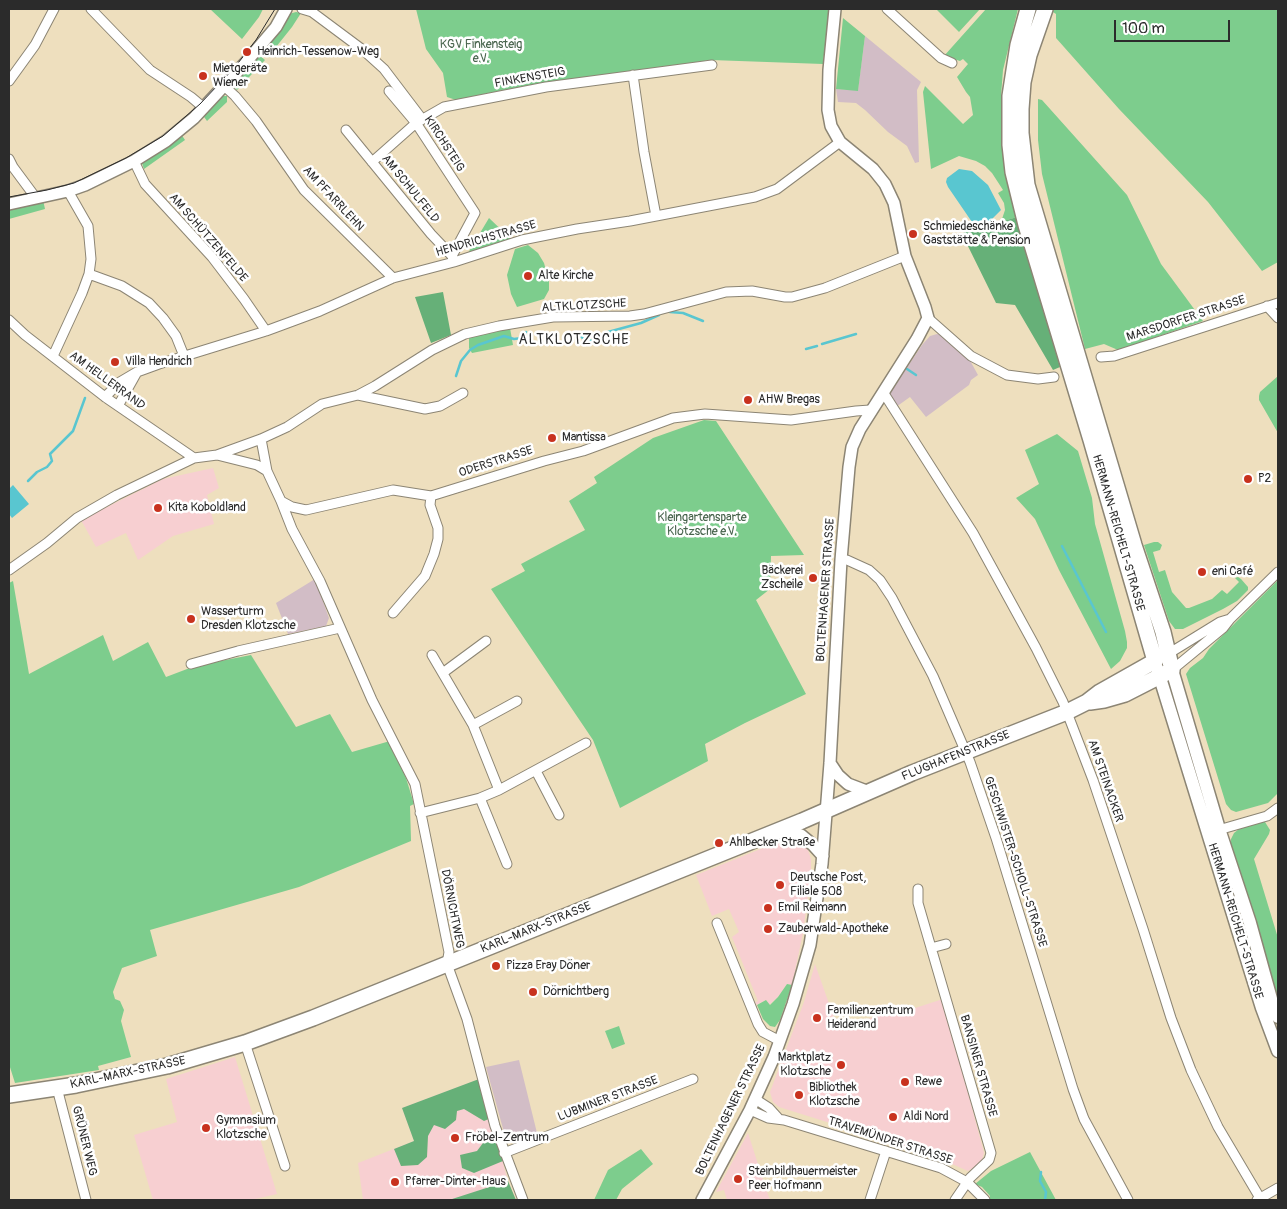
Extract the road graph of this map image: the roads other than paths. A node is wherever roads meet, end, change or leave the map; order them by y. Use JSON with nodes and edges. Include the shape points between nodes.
{"nodes":[{"id":1,"x":54,"y":9,"type":"edge"},
{"id":2,"x":91,"y":9,"type":"edge"},
{"id":3,"x":286,"y":9,"type":"edge"},
{"id":4,"x":302,"y":9,"type":"edge"},
{"id":5,"x":835,"y":9,"type":"edge"},
{"id":6,"x":887,"y":9,"type":"edge"},
{"id":7,"x":1028,"y":9,"type":"edge"},
{"id":8,"x":1044,"y":9,"type":"edge"},
{"id":9,"x":952,"y":62,"type":"dead end"},
{"id":10,"x":712,"y":65,"type":"dead end"},
{"id":11,"x":633,"y":74,"type":"junction"},
{"id":12,"x":9,"y":81,"type":"edge"},
{"id":13,"x":224,"y":86,"type":"junction"},
{"id":14,"x":389,"y":91,"type":"dead end"},
{"id":15,"x":204,"y":108,"type":"junction"},
{"id":16,"x":419,"y":121,"type":"junction"},
{"id":17,"x":346,"y":130,"type":"dead end"},
{"id":18,"x":840,"y":142,"type":"junction"},
{"id":19,"x":9,"y":159,"type":"edge"},
{"id":20,"x":134,"y":161,"type":"junction"},
{"id":21,"x":372,"y":162,"type":"junction"},
{"id":22,"x":68,"y":191,"type":"junction"},
{"id":23,"x":36,"y":198,"type":"junction"},
{"id":24,"x":9,"y":204,"type":"edge"},
{"id":25,"x":656,"y":216,"type":"junction"},
{"id":26,"x":906,"y":256,"type":"junction"},
{"id":27,"x":453,"y":259,"type":"junction"},
{"id":28,"x":89,"y":274,"type":"junction"},
{"id":29,"x":393,"y":278,"type":"junction"},
{"id":30,"x":1278,"y":303,"type":"edge"},
{"id":31,"x":1267,"y":306,"type":"junction"},
{"id":32,"x":928,"y":318,"type":"junction"},
{"id":33,"x":1278,"y":318,"type":"edge"},
{"id":34,"x":9,"y":320,"type":"edge"},
{"id":35,"x":266,"y":332,"type":"junction"},
{"id":36,"x":53,"y":356,"type":"junction"},
{"id":37,"x":184,"y":356,"type":"junction"},
{"id":38,"x":1102,"y":357,"type":"dead end"},
{"id":39,"x":137,"y":372,"type":"junction"},
{"id":40,"x":1054,"y":377,"type":"dead end"},
{"id":41,"x":463,"y":392,"type":"dead end"},
{"id":42,"x":882,"y":392,"type":"junction"},
{"id":43,"x":358,"y":395,"type":"junction"},
{"id":44,"x":105,"y":397,"type":"junction"},
{"id":45,"x":118,"y":406,"type":"junction"},
{"id":46,"x":870,"y":410,"type":"junction"},
{"id":47,"x":260,"y":439,"type":"junction"},
{"id":48,"x":217,"y":455,"type":"junction"},
{"id":49,"x":194,"y":458,"type":"junction"},
{"id":50,"x":267,"y":471,"type":"junction"},
{"id":51,"x":431,"y":496,"type":"junction"},
{"id":52,"x":281,"y":501,"type":"junction"},
{"id":53,"x":841,"y":560,"type":"junction"},
{"id":54,"x":9,"y":570,"type":"edge"},
{"id":55,"x":1278,"y":572,"type":"edge"},
{"id":56,"x":393,"y":612,"type":"dead end"},
{"id":57,"x":1230,"y":619,"type":"junction"},
{"id":58,"x":340,"y":628,"type":"junction"},
{"id":59,"x":486,"y":641,"type":"dead end"},
{"id":60,"x":432,"y":655,"type":"dead end"},
{"id":61,"x":1161,"y":658,"type":"junction"},
{"id":62,"x":191,"y":664,"type":"dead end"},
{"id":63,"x":444,"y":672,"type":"junction"},
{"id":64,"x":1166,"y":673,"type":"junction"},
{"id":65,"x":517,"y":701,"type":"dead end"},
{"id":66,"x":1086,"y":702,"type":"junction"},
{"id":67,"x":1066,"y":712,"type":"junction"},
{"id":68,"x":474,"y":725,"type":"junction"},
{"id":69,"x":586,"y":744,"type":"dead end"},
{"id":70,"x":966,"y":752,"type":"junction"},
{"id":71,"x":830,"y":763,"type":"junction"},
{"id":72,"x":536,"y":771,"type":"junction"},
{"id":73,"x":499,"y":790,"type":"junction"},
{"id":74,"x":869,"y":792,"type":"junction"},
{"id":75,"x":480,"y":798,"type":"junction"},
{"id":76,"x":1278,"y":808,"type":"edge"},
{"id":77,"x":826,"y":811,"type":"junction"},
{"id":78,"x":420,"y":813,"type":"junction"},
{"id":79,"x":559,"y":815,"type":"dead end"},
{"id":80,"x":782,"y":829,"type":"junction"},
{"id":81,"x":1214,"y":831,"type":"junction"},
{"id":82,"x":823,"y":856,"type":"junction"},
{"id":83,"x":506,"y":864,"type":"dead end"},
{"id":84,"x":918,"y":889,"type":"dead end"},
{"id":85,"x":718,"y":923,"type":"dead end"},
{"id":86,"x":946,"y":944,"type":"dead end"},
{"id":87,"x":931,"y":948,"type":"junction"},
{"id":88,"x":447,"y":964,"type":"junction"},
{"id":89,"x":1278,"y":1017,"type":"edge"},
{"id":90,"x":780,"y":1041,"type":"junction"},
{"id":91,"x":245,"y":1043,"type":"junction"},
{"id":92,"x":1278,"y":1051,"type":"edge"},
{"id":93,"x":693,"y":1079,"type":"dead end"},
{"id":94,"x":57,"y":1088,"type":"junction"},
{"id":95,"x":9,"y":1095,"type":"edge"},
{"id":96,"x":755,"y":1099,"type":"junction"},
{"id":97,"x":750,"y":1110,"type":"junction"},
{"id":98,"x":779,"y":1119,"type":"junction"},
{"id":99,"x":886,"y":1151,"type":"junction"},
{"id":100,"x":504,"y":1153,"type":"junction"},
{"id":101,"x":285,"y":1166,"type":"dead end"},
{"id":102,"x":966,"y":1182,"type":"junction"},
{"id":103,"x":1278,"y":1188,"type":"edge"},
{"id":104,"x":1258,"y":1199,"type":"edge"},
{"id":105,"x":86,"y":1200,"type":"edge"},
{"id":106,"x":523,"y":1200,"type":"edge"},
{"id":107,"x":702,"y":1200,"type":"edge"},
{"id":108,"x":870,"y":1200,"type":"edge"},
{"id":109,"x":955,"y":1200,"type":"edge"},
{"id":110,"x":985,"y":1200,"type":"edge"},
{"id":111,"x":1128,"y":1200,"type":"edge"}],
"edges":[{"from":1,"to":12,"type":"street","via":[[35,45]]},
{"from":2,"to":15,"type":"street","via":[[150,70]]},
{"from":3,"to":13,"type":"street","via":[[276,27]]},
{"from":4,"to":16,"type":"street","name":"KIRCHSTEIG","via":[[312,12],[384,69]]},
{"from":5,"to":18,"type":"street","via":[[828,110],[831,126]]},
{"from":6,"to":9,"type":"street","via":[[941,58]]},
{"from":7,"to":61,"type":"main road","name":"HERMANN-REICHELT-STRASSE","via":[[1010,96],[1013,172],[1094,449]]},
{"from":8,"to":61,"type":"main road","name":"HERMANN-REICHELT-STRASSE","via":[[1029,55],[1020,109],[1027,185],[1131,536],[1163,632]]},
{"from":10,"to":11,"type":"street","name":"FINKENSTEIG"},
{"from":11,"to":16,"type":"street","name":"FINKENSTEIG","via":[[452,105]]},
{"from":11,"to":25,"type":"street"},
{"from":13,"to":15,"type":"street"},
{"from":13,"to":29,"type":"street","name":"AM PFARRLEHN","via":[[256,121],[295,180]]},
{"from":14,"to":16,"type":"street","name":"KIRCHSTEIG"},
{"from":15,"to":20,"type":"street","via":[[166,141]]},
{"from":16,"to":21,"type":"street","name":"FINKENSTEIG"},
{"from":16,"to":27,"type":"street","name":"KIRCHSTEIG","via":[[475,213]]},
{"from":17,"to":21,"type":"street","name":"AM SCHULFELD"},
{"from":18,"to":25,"type":"street","name":"HENDRICHSTRASSE","via":[[777,189],[755,197]]},
{"from":18,"to":26,"type":"street","via":[[873,169],[885,184],[894,203]]},
{"from":19,"to":23,"type":"street"},
{"from":20,"to":22,"type":"street"},
{"from":20,"to":35,"type":"street","name":"AM SCHÜTZENFELDE","via":[[145,184],[212,257]]},
{"from":21,"to":27,"type":"street","name":"AM SCHULFELD"},
{"from":22,"to":23,"type":"street"},
{"from":22,"to":28,"type":"street","via":[[88,226]]},
{"from":23,"to":24,"type":"street"},
{"from":25,"to":27,"type":"street","name":"HENDRICHSTRASSE","via":[[522,240]]},
{"from":26,"to":32,"type":"street"},
{"from":26,"to":43,"type":"street","name":"ALTKLOTZSCHE","via":[[825,288],[792,297],[752,291],[726,292],[630,316],[553,317],[465,334]]},
{"from":27,"to":29,"type":"street","name":"HENDRICHSTRASSE"},
{"from":28,"to":36,"type":"street"},
{"from":28,"to":37,"type":"street","via":[[122,286],[149,303],[176,336]]},
{"from":29,"to":35,"type":"street","name":"HENDRICHSTRASSE"},
{"from":30,"to":31,"type":"street","name":"MARSDORFER STRASSE"},
{"from":31,"to":33,"type":"street"},
{"from":31,"to":38,"type":"street","name":"MARSDORFER STRASSE","via":[[1114,356]]},
{"from":32,"to":40,"type":"street","via":[[971,356],[1007,375],[1038,380]]},
{"from":32,"to":42,"type":"street","name":"BOLTENHAGENER STRASSE"},
{"from":34,"to":36,"type":"street","name":"AM HELLERRAND"},
{"from":35,"to":37,"type":"street","name":"HENDRICHSTRASSE"},
{"from":36,"to":44,"type":"street","name":"AM HELLERRAND"},
{"from":37,"to":39,"type":"street","name":"HENDRICHSTRASSE"},
{"from":39,"to":44,"type":"street","name":"HENDRICHSTRASSE","via":[[120,382]]},
{"from":39,"to":45,"type":"street"},
{"from":41,"to":43,"type":"street","via":[[440,406],[426,409]]},
{"from":42,"to":46,"type":"street","name":"BOLTENHAGENER STRASSE"},
{"from":42,"to":67,"type":"street","name":"AM STEINACKER","via":[[973,533],[1036,648]]},
{"from":43,"to":47,"type":"street","name":"ALTKLOTZSCHE","via":[[322,404]]},
{"from":44,"to":45,"type":"street","name":"AM HELLERRAND"},
{"from":45,"to":49,"type":"street","name":"AM HELLERRAND"},
{"from":46,"to":51,"type":"street","name":"ODERSTRASSE","via":[[791,420],[705,414],[673,418],[583,451]]},
{"from":46,"to":53,"type":"street","name":"BOLTENHAGENER STRASSE","via":[[852,448]]},
{"from":47,"to":48,"type":"street","name":"ALTKLOTZSCHE"},
{"from":47,"to":50,"type":"street"},
{"from":48,"to":49,"type":"street","name":"ALTKLOTZSCHE"},
{"from":48,"to":50,"type":"street","via":[[257,465]]},
{"from":49,"to":54,"type":"street","name":"ALTKLOTZSCHE","via":[[77,518]]},
{"from":50,"to":52,"type":"street"},
{"from":51,"to":52,"type":"street","name":"ODERSTRASSE","via":[[393,490],[306,510]]},
{"from":51,"to":56,"type":"street","via":[[430,505],[438,528],[434,554],[421,580]]},
{"from":52,"to":58,"type":"street","name":"DÖRNICHTWEG"},
{"from":53,"to":70,"type":"street","name":"GESCHWISTER-SCHOLL-STRASSE","via":[[869,570],[892,598],[933,676]]},
{"from":53,"to":71,"type":"street","name":"BOLTENHAGENER STRASSE"},
{"from":55,"to":57,"type":"street","name":"FLUGHAFENSTRASSE"},
{"from":57,"to":61,"type":"street","name":"FLUGHAFENSTRASSE"},
{"from":57,"to":64,"type":"street","name":"FLUGHAFENSTRASSE"},
{"from":58,"to":62,"type":"street"},
{"from":58,"to":78,"type":"street","name":"DÖRNICHTWEG","via":[[415,784]]},
{"from":59,"to":63,"type":"street"},
{"from":60,"to":63,"type":"street"},
{"from":61,"to":64,"type":"main road","name":"HERMANN-REICHELT-STRASSE"},
{"from":61,"to":66,"type":"main road","name":"FLUGHAFENSTRASSE"},
{"from":63,"to":68,"type":"street"},
{"from":64,"to":66,"type":"main road","name":"FLUGHAFENSTRASSE","via":[[1125,694]]},
{"from":64,"to":81,"type":"main road","name":"HERMANN-REICHELT-STRASSE"},
{"from":65,"to":68,"type":"street"},
{"from":66,"to":67,"type":"main road","name":"FLUGHAFENSTRASSE"},
{"from":67,"to":70,"type":"main road","name":"FLUGHAFENSTRASSE"},
{"from":67,"to":104,"type":"street","name":"AM STEINACKER","via":[[1093,780],[1191,1070]]},
{"from":68,"to":73,"type":"street"},
{"from":69,"to":72,"type":"street"},
{"from":70,"to":74,"type":"main road","name":"FLUGHAFENSTRASSE"},
{"from":70,"to":111,"type":"street","name":"GESCHWISTER-SCHOLL-STRASSE","via":[[996,838],[1073,1089],[1084,1119]]},
{"from":71,"to":74,"type":"street","via":[[848,784]]},
{"from":71,"to":77,"type":"street","name":"BOLTENHAGENER STRASSE"},
{"from":72,"to":73,"type":"street"},
{"from":72,"to":79,"type":"street"},
{"from":73,"to":75,"type":"street"},
{"from":74,"to":77,"type":"main road","name":"FLUGHAFENSTRASSE"},
{"from":75,"to":78,"type":"street"},
{"from":75,"to":83,"type":"street"},
{"from":76,"to":81,"type":"street","via":[[1267,816]]},
{"from":77,"to":80,"type":"main road","name":"KARL-MARX-STRASSE"},
{"from":77,"to":82,"type":"street","name":"BOLTENHAGENER STRASSE"},
{"from":78,"to":88,"type":"street","name":"DÖRNICHTWEG","via":[[449,952]]},
{"from":80,"to":82,"type":"street","via":[[801,835]]},
{"from":80,"to":88,"type":"main road","name":"KARL-MARX-STRASSE"},
{"from":81,"to":89,"type":"main road","name":"HERMANN-REICHELT-STRASSE","via":[[1250,924]]},
{"from":81,"to":92,"type":"main road","name":"HERMANN-REICHELT-STRASSE","via":[[1262,1008]]},
{"from":82,"to":90,"type":"street","name":"BOLTENHAGENER STRASSE","via":[[810,945]]},
{"from":84,"to":87,"type":"street","name":"BANSINER STRASSE","via":[[918,903]]},
{"from":85,"to":90,"type":"street","via":[[758,1024],[763,1032]]},
{"from":86,"to":87,"type":"street"},
{"from":87,"to":102,"type":"street","name":"BANSINER STRASSE","via":[[991,1153],[986,1165]]},
{"from":88,"to":91,"type":"main road","name":"KARL-MARX-STRASSE"},
{"from":88,"to":100,"type":"street","name":"DÖRNICHTWEG","via":[[467,1019]]},
{"from":90,"to":96,"type":"street","name":"BOLTENHAGENER STRASSE"},
{"from":91,"to":94,"type":"main road","name":"KARL-MARX-STRASSE","via":[[167,1066]]},
{"from":91,"to":101,"type":"street"},
{"from":93,"to":100,"type":"street","name":"LUBMINER STRASSE"},
{"from":94,"to":95,"type":"main road","name":"KARL-MARX-STRASSE"},
{"from":94,"to":105,"type":"street","name":"GRÜNER WEG"},
{"from":96,"to":97,"type":"street","name":"BOLTENHAGENER STRASSE"},
{"from":96,"to":98,"type":"street","name":"TRAVEMÜNDER STRASSE"},
{"from":97,"to":98,"type":"street","name":"TRAVEMÜNDER STRASSE"},
{"from":97,"to":107,"type":"street","name":"BOLTENHAGENER STRASSE"},
{"from":98,"to":99,"type":"street","name":"TRAVEMÜNDER STRASSE"},
{"from":99,"to":102,"type":"street","name":"TRAVEMÜNDER STRASSE","via":[[941,1168]]},
{"from":99,"to":108,"type":"street"},
{"from":100,"to":106,"type":"street","name":"DÖRNICHTWEG"},
{"from":102,"to":109,"type":"street","name":"BANSINER STRASSE"},
{"from":102,"to":110,"type":"street","name":"TRAVEMÜNDER STRASSE"},
{"from":103,"to":104,"type":"street","name":"AM STEINACKER"}]}
